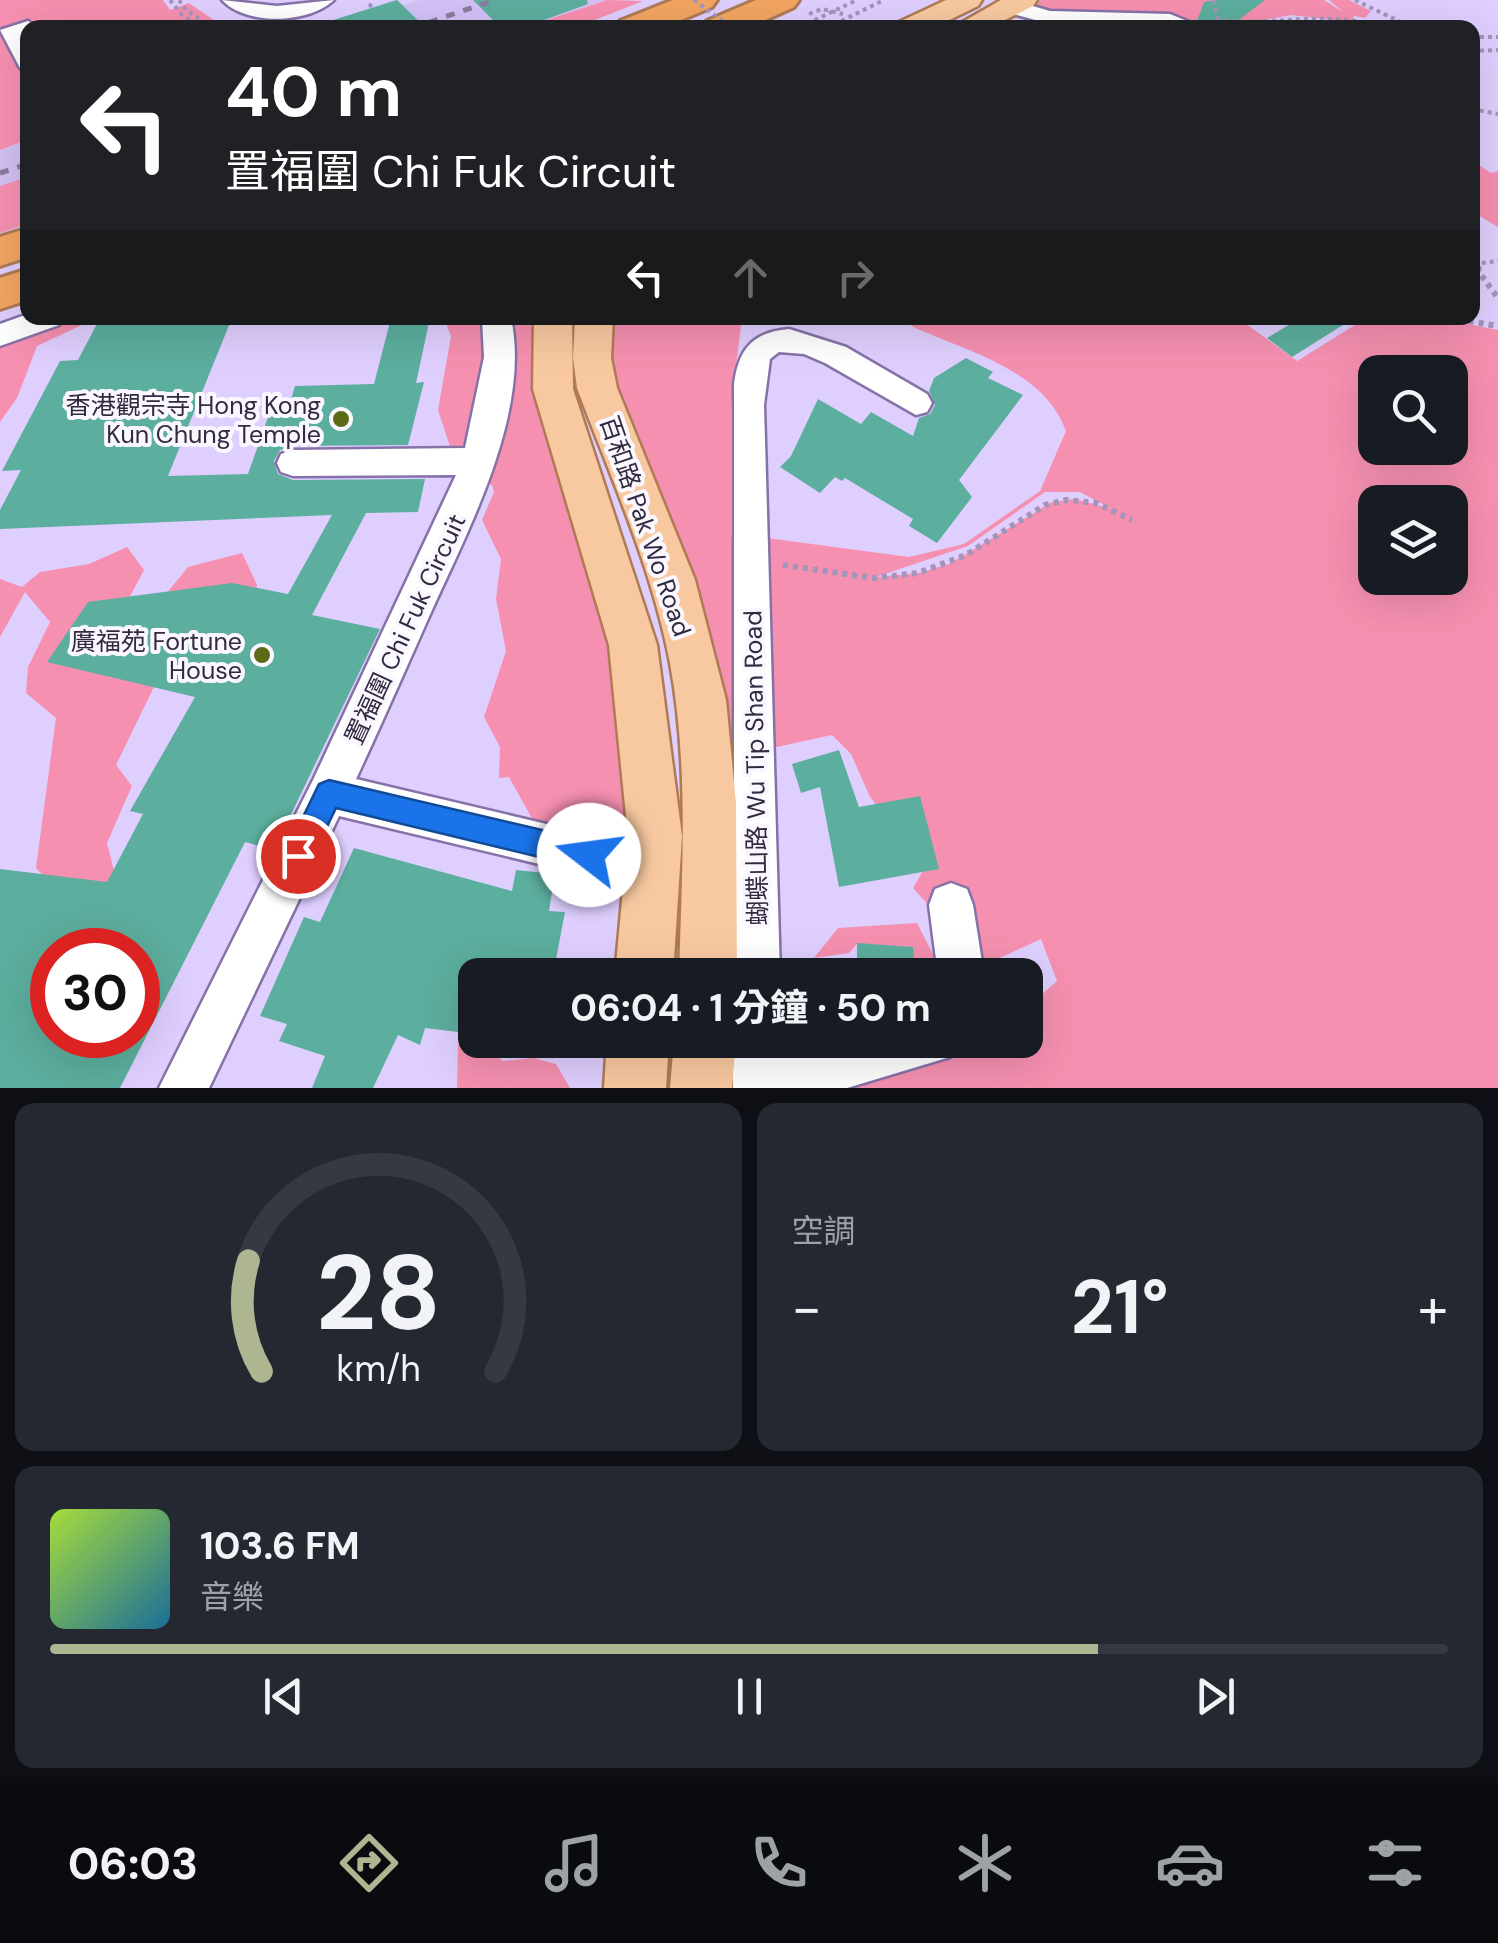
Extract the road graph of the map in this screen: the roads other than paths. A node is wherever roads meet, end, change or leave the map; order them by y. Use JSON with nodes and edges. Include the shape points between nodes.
{"nodes":[{"id":1,"x":233,"y":0,"type":"edge"},
{"id":2,"x":323,"y":0,"type":"edge"},
{"id":3,"x":698,"y":0,"type":"edge"},
{"id":4,"x":783,"y":0,"type":"edge"},
{"id":5,"x":968,"y":0,"type":"edge"},
{"id":6,"x":272,"y":1,"type":"edge"},
{"id":7,"x":1017,"y":3,"type":"edge"},
{"id":8,"x":651,"y":20,"type":"edge"},
{"id":9,"x":737,"y":20,"type":"edge"},
{"id":10,"x":926,"y":20,"type":"edge"},
{"id":11,"x":982,"y":20,"type":"edge"},
{"id":12,"x":1174,"y":20,"type":"edge"},
{"id":13,"x":28,"y":325,"type":"edge"},
{"id":14,"x":498,"y":325,"type":"edge"},
{"id":15,"x":553,"y":325,"type":"edge"},
{"id":16,"x":594,"y":325,"type":"edge"},
{"id":17,"x":0,"y":335,"type":"edge"},
{"id":18,"x":916,"y":403,"type":"dead end"},
{"id":19,"x":479,"y":461,"type":"junction"},
{"id":20,"x":293,"y":462,"type":"dead end"},
{"id":21,"x":329,"y":793,"type":"junction"},
{"id":22,"x":589,"y":855,"type":"dead end"},
{"id":23,"x":951,"y":905,"type":"dead end"},
{"id":24,"x":645,"y":958,"type":"edge"},
{"id":25,"x":708,"y":958,"type":"edge"},
{"id":26,"x":757,"y":958,"type":"edge"},
{"id":27,"x":958,"y":958,"type":"edge"},
{"id":28,"x":636,"y":1058,"type":"edge"},
{"id":29,"x":724,"y":1058,"type":"edge"},
{"id":30,"x":869,"y":1058,"type":"edge"},
{"id":31,"x":743,"y":1075,"type":"edge"},
{"id":32,"x":183,"y":1088,"type":"edge"},
{"id":33,"x":634,"y":1088,"type":"edge"}],
"edges":[{"from":1,"to":2,"type":"street","via":[[266,12]]},
{"from":1,"to":6,"type":"street"},
{"from":3,"to":8,"type":"highway"},
{"from":4,"to":9,"type":"highway"},
{"from":5,"to":10,"type":"main road"},
{"from":7,"to":11,"type":"main road"},
{"from":7,"to":12,"type":"street","via":[[1025,15],[1106,9],[1152,11]]},
{"from":13,"to":17,"type":"street"},
{"from":14,"to":19,"type":"street","name":"置福圍 Chi Fuk Circuit"},
{"from":15,"to":24,"type":"main road","name":"百和路 Pak Wo Road","via":[[553,389],[633,645],[655,836]]},
{"from":16,"to":25,"type":"main road","name":"百和路 Pak Wo Road","via":[[597,388],[678,602],[702,699],[710,816]]},
{"from":18,"to":26,"type":"street","name":"蝴蝶山路 Wu Tip Shan Road","via":[[800,332],[768,342],[754,361],[748,405]]},
{"from":19,"to":20,"type":"street"},
{"from":19,"to":21,"type":"street","name":"置福圍 Chi Fuk Circuit"},
{"from":21,"to":22,"type":"street"},
{"from":21,"to":32,"type":"street","name":"置福圍 Chi Fuk Circuit"},
{"from":23,"to":27,"type":"street"},
{"from":28,"to":33,"type":"main road"},
{"from":29,"to":31,"type":"main road"},
{"from":30,"to":31,"type":"street","via":[[797,1078]]}]}
